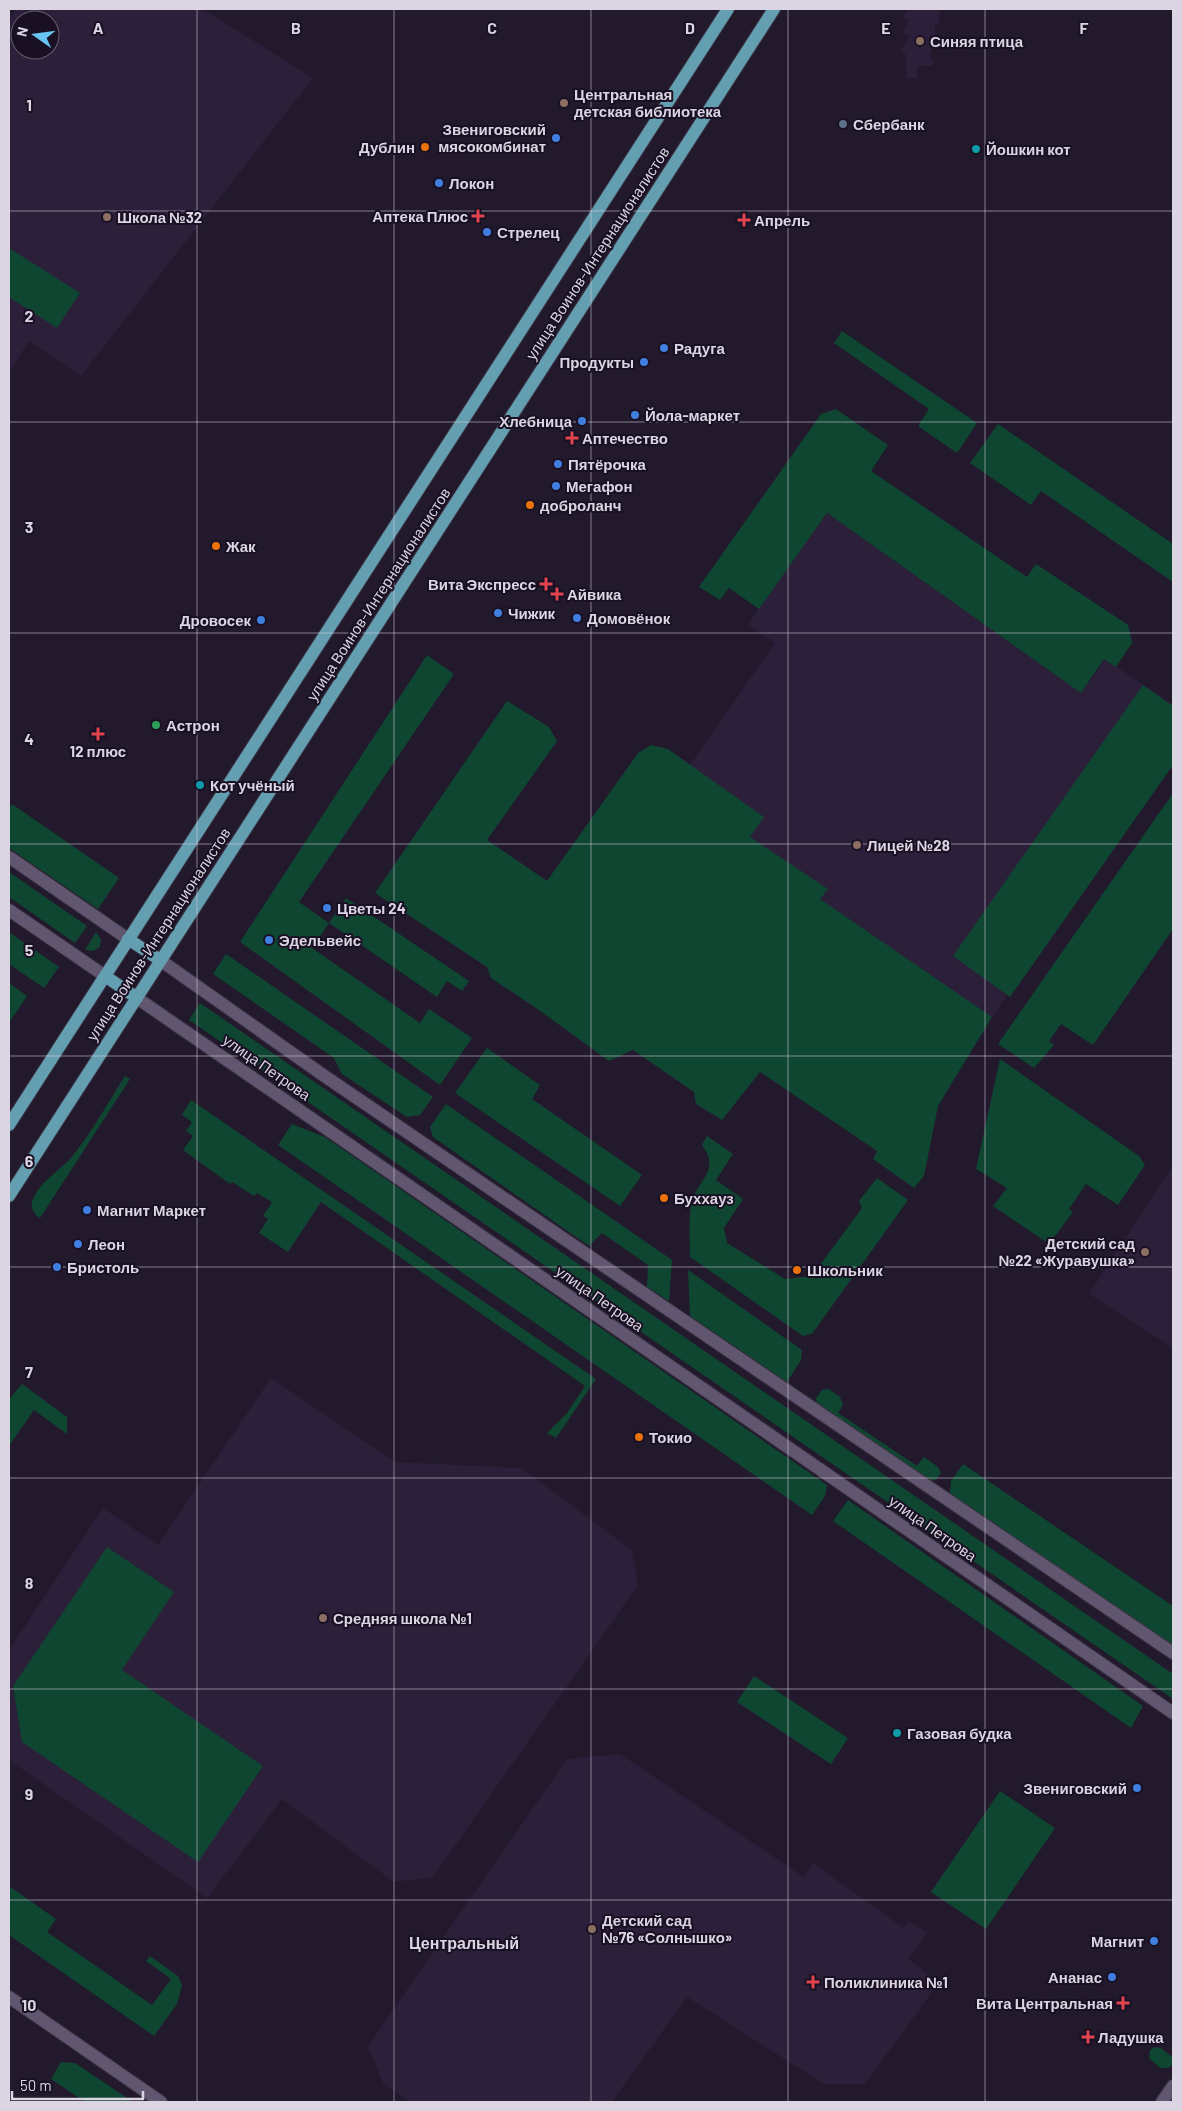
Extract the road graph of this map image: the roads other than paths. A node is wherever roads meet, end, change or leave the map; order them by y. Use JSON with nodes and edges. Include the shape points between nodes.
{"nodes":[{"id":1,"x":728,"y":9,"type":"edge"},
{"id":2,"x":774,"y":9,"type":"edge"},
{"id":3,"x":9,"y":858,"type":"edge"},
{"id":4,"x":9,"y":910,"type":"edge"},
{"id":5,"x":128,"y":939,"type":"junction"},
{"id":6,"x":160,"y":960,"type":"junction"},
{"id":7,"x":105,"y":976,"type":"junction"},
{"id":8,"x":137,"y":998,"type":"junction"},
{"id":9,"x":9,"y":1125,"type":"edge"},
{"id":10,"x":9,"y":1196,"type":"edge"},
{"id":11,"x":1173,"y":1654,"type":"edge"},
{"id":12,"x":1173,"y":1713,"type":"edge"},
{"id":13,"x":9,"y":1997,"type":"edge"},
{"id":14,"x":1173,"y":2086,"type":"edge"},
{"id":15,"x":162,"y":2102,"type":"edge"},
{"id":16,"x":1162,"y":2102,"type":"edge"}],
"edges":[{"from":1,"to":5,"type":"main road","name":"улица Воинов-Интернационалистов"},
{"from":2,"to":6,"type":"main road","name":"улица Воинов-Интернационалистов"},
{"from":3,"to":5,"type":"main road","name":"улица Петрова"},
{"from":4,"to":7,"type":"main road","name":"улица Петрова"},
{"from":5,"to":6,"type":"main road","name":"улица Петрова"},
{"from":5,"to":7,"type":"main road","name":"улица Воинов-Интернационалистов"},
{"from":6,"to":8,"type":"main road","name":"улица Воинов-Интернационалистов"},
{"from":6,"to":11,"type":"main road","name":"улица Петрова","via":[[323,1075]]},
{"from":7,"to":8,"type":"main road","name":"улица Петрова"},
{"from":7,"to":9,"type":"main road","name":"улица Воинов-Интернационалистов"},
{"from":8,"to":10,"type":"main road","name":"улица Воинов-Интернационалистов"},
{"from":8,"to":12,"type":"main road","name":"улица Петрова"},
{"from":13,"to":15,"type":"main road"},
{"from":14,"to":16,"type":"main road"}]}
